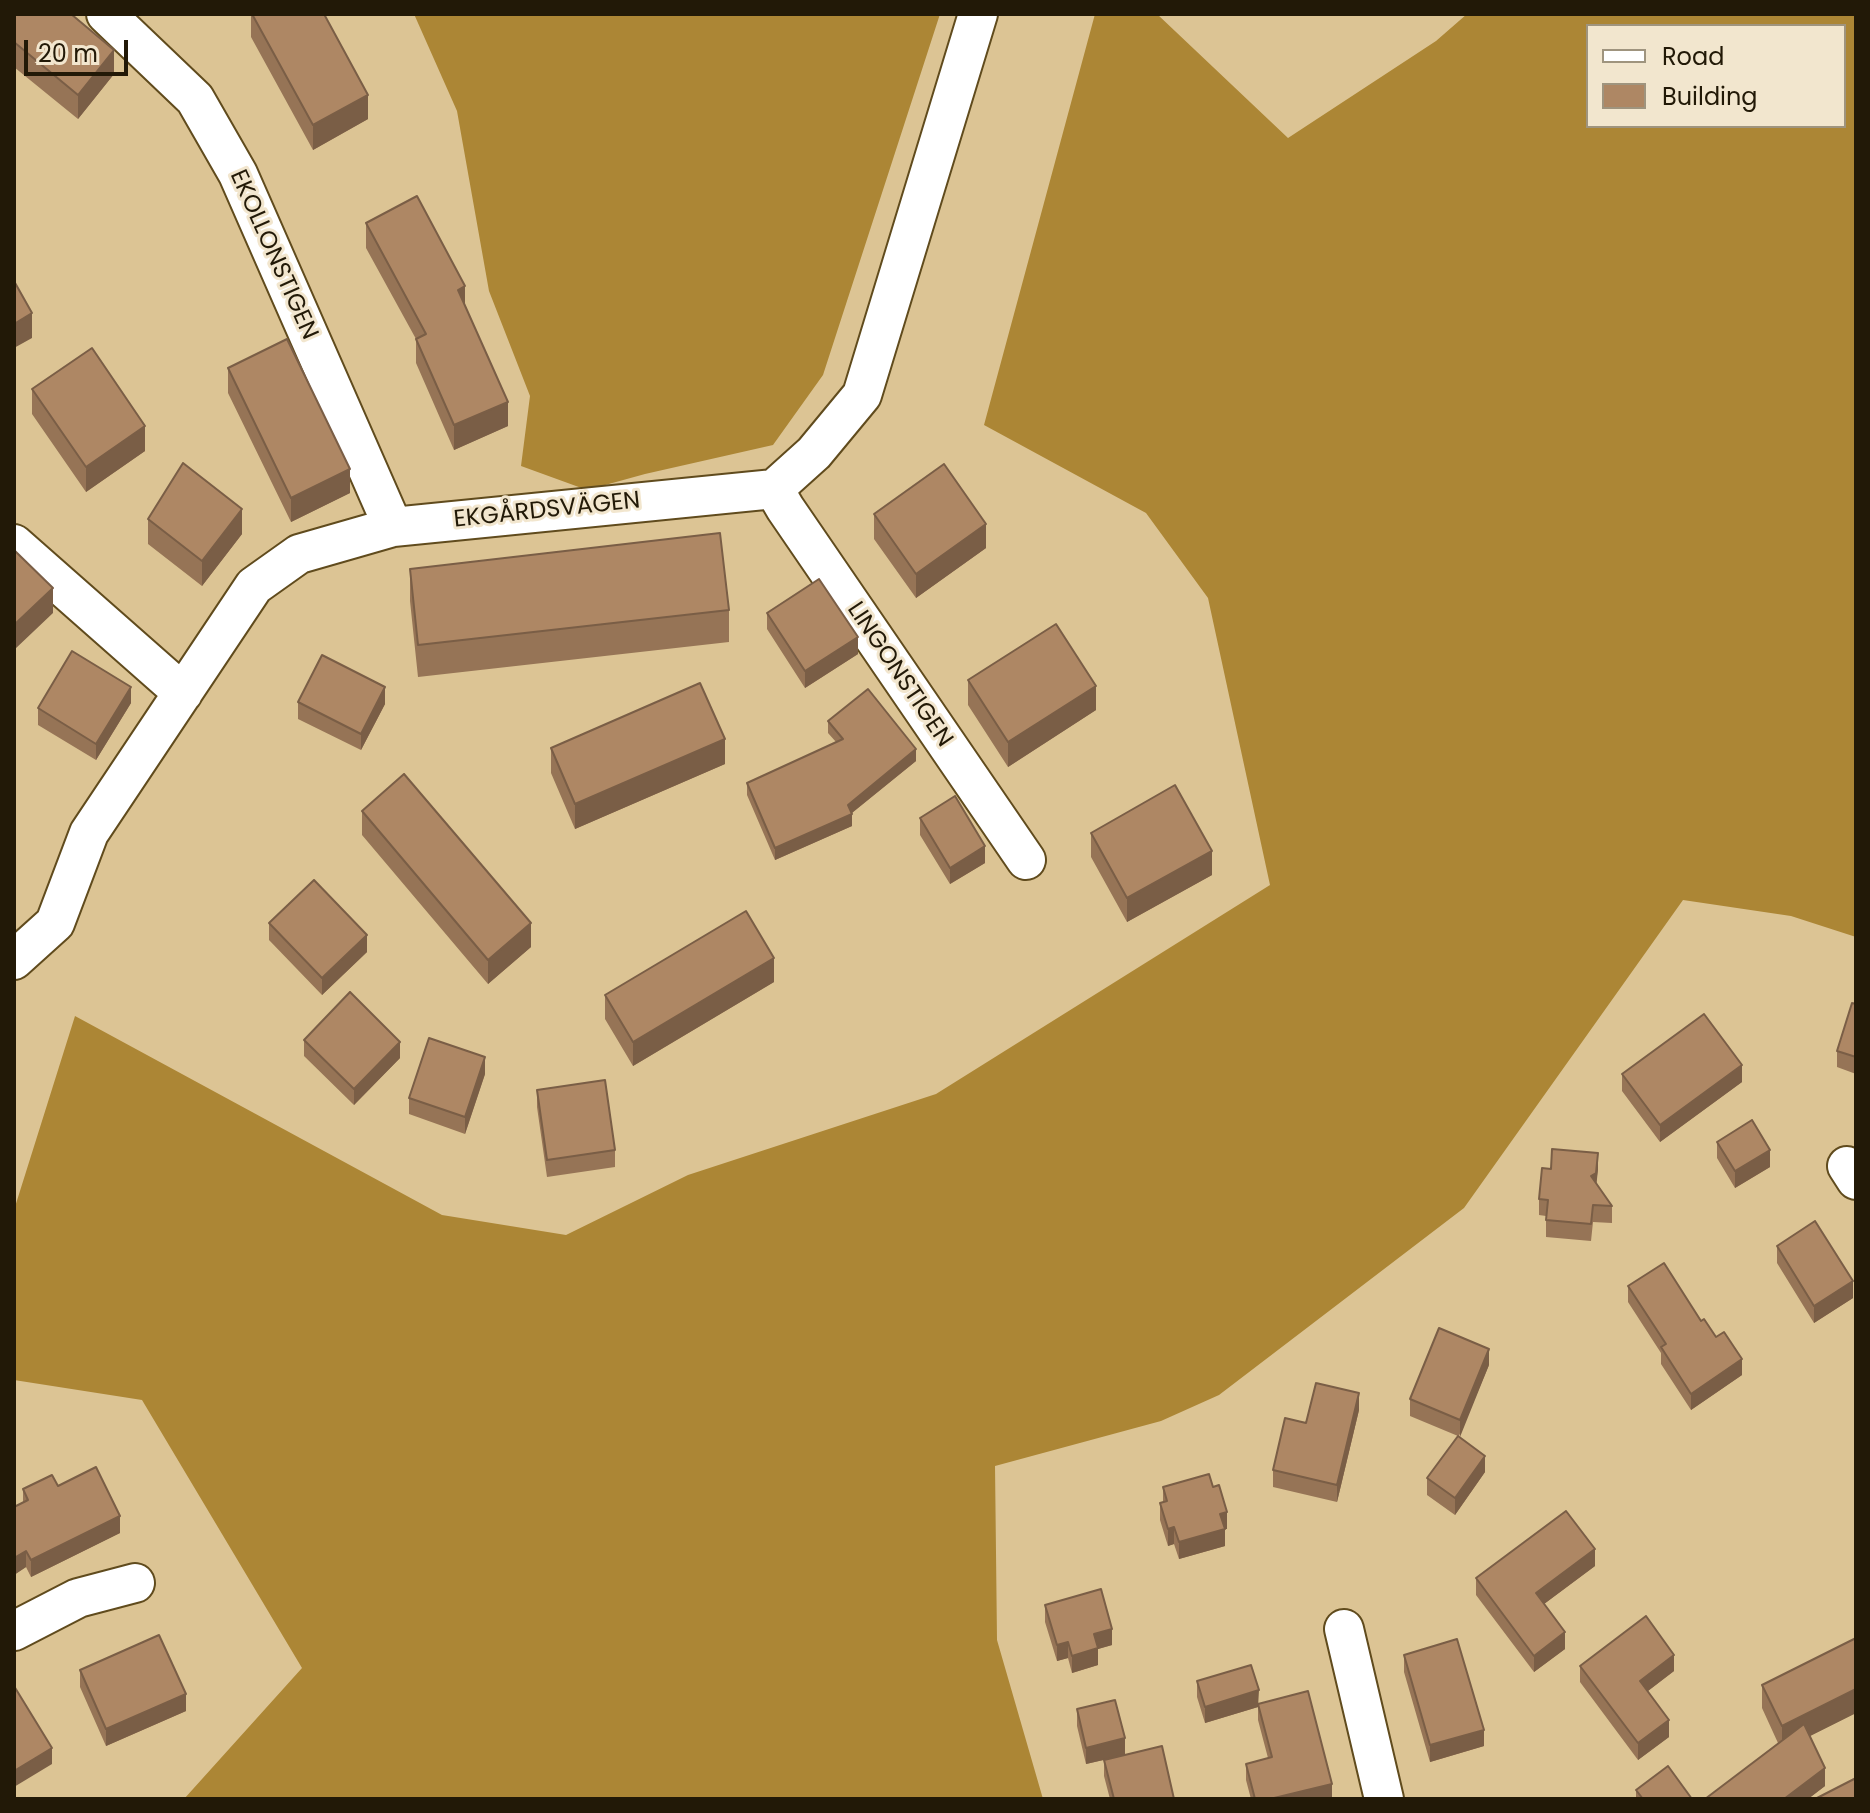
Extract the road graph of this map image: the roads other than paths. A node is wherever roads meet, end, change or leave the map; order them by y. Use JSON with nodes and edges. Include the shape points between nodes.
{"nodes":[{"id":1,"x":106,"y":14,"type":"edge"},
{"id":2,"x":978,"y":14,"type":"edge"},
{"id":3,"x":774,"y":489,"type":"junction"},
{"id":4,"x":393,"y":527,"type":"junction"},
{"id":5,"x":14,"y":544,"type":"edge"},
{"id":6,"x":183,"y":693,"type":"junction"},
{"id":7,"x":1026,"y":860,"type":"dead end"},
{"id":8,"x":14,"y":960,"type":"edge"},
{"id":9,"x":135,"y":1583,"type":"dead end"},
{"id":10,"x":1344,"y":1629,"type":"dead end"},
{"id":11,"x":14,"y":1631,"type":"edge"},
{"id":12,"x":1384,"y":1799,"type":"edge"}],
"edges":[{"from":1,"to":4,"type":"street","name":"EKOLLONSTIGEN","via":[[195,99],[238,174]]},
{"from":2,"to":3,"type":"street","via":[[862,395],[814,453]]},
{"from":3,"to":4,"type":"street","name":"EKGÅRDSVÄGEN"},
{"from":3,"to":7,"type":"street","name":"LINGONSTIGEN"},
{"from":4,"to":6,"type":"street","name":"EKGÅRDSVÄGEN","via":[[299,554],[254,586]]},
{"from":5,"to":6,"type":"street"},
{"from":6,"to":8,"type":"street","name":"EKGÅRDSVÄGEN","via":[[89,833],[55,923]]},
{"from":9,"to":11,"type":"street","via":[[78,1598]]},
{"from":10,"to":12,"type":"street"}]}
